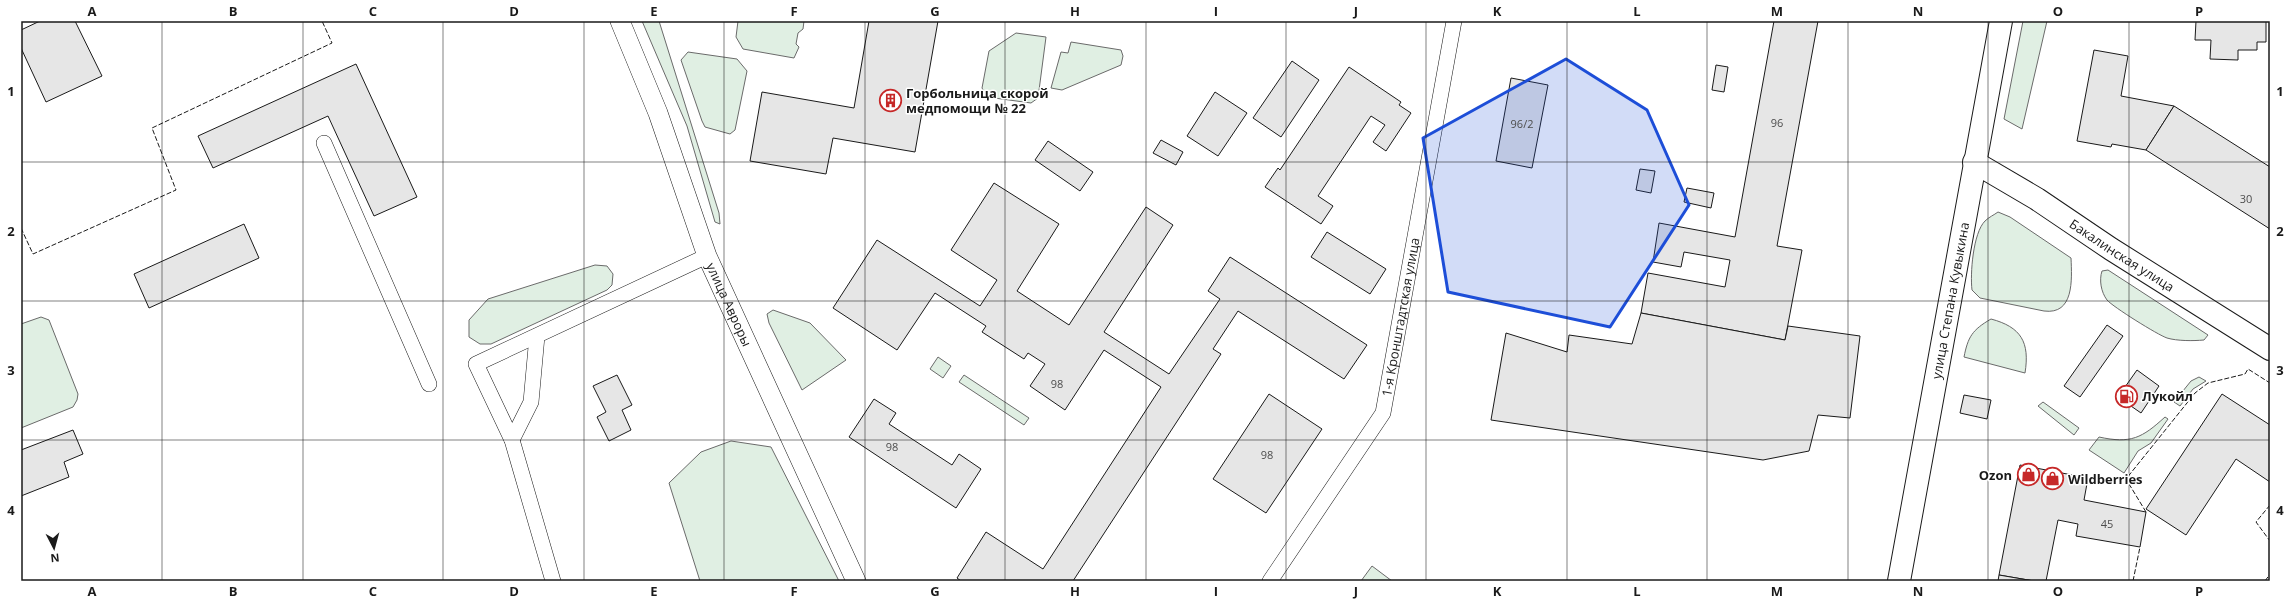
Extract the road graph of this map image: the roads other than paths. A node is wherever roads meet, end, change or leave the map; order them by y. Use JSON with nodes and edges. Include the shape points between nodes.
{"nodes":[{"id":1,"x":620,"y":21,"type":"edge"},
{"id":2,"x":1454,"y":21,"type":"edge"},
{"id":3,"x":2001,"y":21,"type":"edge"},
{"id":4,"x":324,"y":143,"type":"dead end"},
{"id":5,"x":1974,"y":162,"type":"junction"},
{"id":6,"x":707,"y":256,"type":"junction"},
{"id":7,"x":537,"y":336,"type":"junction"},
{"id":8,"x":2270,"y":349,"type":"edge"},
{"id":9,"x":429,"y":384,"type":"dead end"},
{"id":10,"x":512,"y":440,"type":"junction"},
{"id":11,"x":553,"y":581,"type":"edge"},
{"id":12,"x":856,"y":581,"type":"edge"},
{"id":13,"x":1270,"y":581,"type":"edge"},
{"id":14,"x":1898,"y":581,"type":"edge"}],
"edges":[{"from":1,"to":6,"type":"street","name":"улица Авроры","via":[[658,113]]},
{"from":2,"to":13,"type":"street","name":"1-я Кронштадтская улица","via":[[1383,413]]},
{"from":3,"to":5,"type":"main road","name":"улица Степана Кувыкина"},
{"from":4,"to":9,"type":"street"},
{"from":5,"to":8,"type":"main road","name":"Бакалинская улица","via":[[2037,199]]},
{"from":5,"to":14,"type":"main road","name":"улица Степана Кувыкина"},
{"from":6,"to":7,"type":"street"},
{"from":6,"to":12,"type":"street","name":"улица Авроры"},
{"from":7,"to":10,"type":"street","via":[[531,402]]},
{"from":7,"to":10,"type":"street","via":[[476,364]]},
{"from":10,"to":11,"type":"street"}]}
